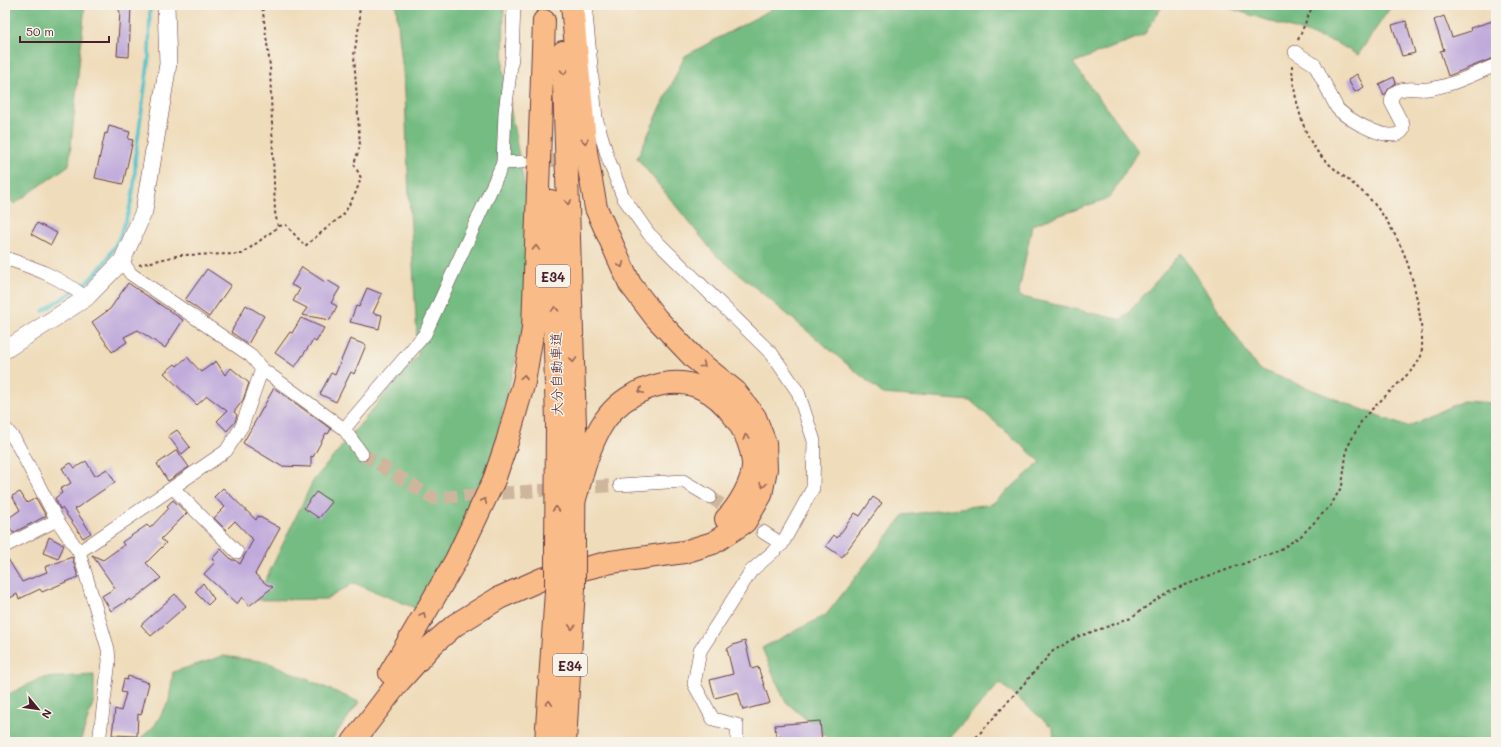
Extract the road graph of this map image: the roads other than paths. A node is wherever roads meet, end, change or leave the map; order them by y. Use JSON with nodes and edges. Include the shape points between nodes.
{"nodes":[{"id":1,"x":166,"y":5,"type":"edge"},
{"id":2,"x":514,"y":5,"type":"edge"},
{"id":3,"x":561,"y":5,"type":"edge"},
{"id":4,"x":572,"y":5,"type":"edge"},
{"id":5,"x":588,"y":5,"type":"edge"},
{"id":6,"x":543,"y":13,"type":"edge"},
{"id":7,"x":1295,"y":52,"type":"road end"},
{"id":8,"x":1496,"y":65,"type":"edge"},
{"id":9,"x":522,"y":162,"type":"tunnel mouth"},
{"id":10,"x":502,"y":163,"type":"junction"},
{"id":11,"x":5,"y":258,"type":"edge"},
{"id":12,"x":125,"y":265,"type":"junction"},
{"id":13,"x":80,"y":292,"type":"junction"},
{"id":14,"x":5,"y":350,"type":"edge"},
{"id":15,"x":262,"y":369,"type":"junction"},
{"id":16,"x":5,"y":428,"type":"edge"},
{"id":17,"x":344,"y":429,"type":"junction"},
{"id":18,"x":362,"y":454,"type":"tunnel mouth"},
{"id":19,"x":620,"y":485,"type":"tunnel mouth"},
{"id":20,"x":173,"y":488,"type":"junction"},
{"id":21,"x":710,"y":497,"type":"tunnel mouth"},
{"id":22,"x":573,"y":505,"type":"junction"},
{"id":23,"x":58,"y":520,"type":"junction"},
{"id":24,"x":763,"y":532,"type":"tunnel mouth"},
{"id":25,"x":782,"y":544,"type":"junction"},
{"id":26,"x":565,"y":545,"type":"junction"},
{"id":27,"x":5,"y":546,"type":"edge"},
{"id":28,"x":79,"y":552,"type":"junction"},
{"id":29,"x":237,"y":552,"type":"dead end"},
{"id":30,"x":565,"y":589,"type":"junction"},
{"id":31,"x":390,"y":674,"type":"junction"},
{"id":32,"x":99,"y":742,"type":"edge"},
{"id":33,"x":336,"y":742,"type":"edge"},
{"id":34,"x":353,"y":742,"type":"edge"},
{"id":35,"x":546,"y":742,"type":"edge"},
{"id":36,"x":565,"y":742,"type":"edge"},
{"id":37,"x":736,"y":742,"type":"edge"}],
"edges":[{"from":1,"to":12,"type":"street","via":[[168,64],[144,211]]},
{"from":2,"to":10,"type":"street"},
{"from":3,"to":22,"type":"highway","name":"大分自動車道","number":"E34","one_way":true,"via":[[573,332]]},
{"from":4,"to":34,"type":"highway","one_way":true,"via":[[586,152],[596,208],[630,284],[656,318],[694,358],[735,391],[755,417],[765,443],[766,469],[762,495],[745,522],[712,543],[684,552],[611,562],[542,579],[499,598],[455,625],[432,646],[397,684]]},
{"from":5,"to":25,"type":"street","via":[[586,14],[602,158],[623,197],[649,234],[772,354],[798,392],[814,441],[813,488]]},
{"from":26,"to":6,"type":"highway","name":"大分自動車道","number":"E34","one_way":true,"via":[[557,424]]},
{"from":31,"to":6,"type":"highway","one_way":true,"via":[[456,560],[494,480],[524,382],[533,329]]},
{"from":7,"to":8,"type":"street","via":[[1315,65],[1342,114],[1391,135],[1403,130],[1403,124],[1391,102],[1398,90],[1442,86]]},
{"from":9,"to":10,"type":"street"},
{"from":10,"to":17,"type":"street","via":[[425,334]]},
{"from":11,"to":13,"type":"street","via":[[49,273]]},
{"from":12,"to":13,"type":"street"},
{"from":12,"to":15,"type":"street","via":[[130,274],[251,356]]},
{"from":13,"to":14,"type":"street"},
{"from":15,"to":17,"type":"street"},
{"from":15,"to":20,"type":"street","via":[[242,426],[226,451]]},
{"from":16,"to":23,"type":"street","via":[[15,440]]},
{"from":17,"to":18,"type":"street"},
{"from":19,"to":21,"type":"street","via":[[683,481]]},
{"from":20,"to":28,"type":"street"},
{"from":20,"to":29,"type":"street"},
{"from":22,"to":26,"type":"highway","name":"大分自動車道","number":"E34"},
{"from":31,"to":22,"type":"highway","one_way":true,"via":[[417,645],[444,622],[494,589],[522,575],[668,545],[703,534],[722,523],[737,508],[747,487],[753,463],[744,431],[736,417],[719,400],[699,387],[676,383],[650,387],[620,404],[605,420],[592,442]]},
{"from":23,"to":27,"type":"street"},
{"from":23,"to":28,"type":"street"},
{"from":24,"to":25,"type":"street"},
{"from":25,"to":37,"type":"street","via":[[751,571],[700,651],[694,684],[713,719],[737,725]]},
{"from":26,"to":30,"type":"highway","name":"大分自動車道","number":"E34","bridge":true},
{"from":28,"to":32,"type":"street","via":[[108,649],[109,661]]},
{"from":35,"to":30,"type":"highway","name":"大分自動車道","number":"E34","one_way":true},
{"from":30,"to":36,"type":"highway","name":"大分自動車道","number":"E34","one_way":true},
{"from":31,"to":33,"type":"highway"}]}
